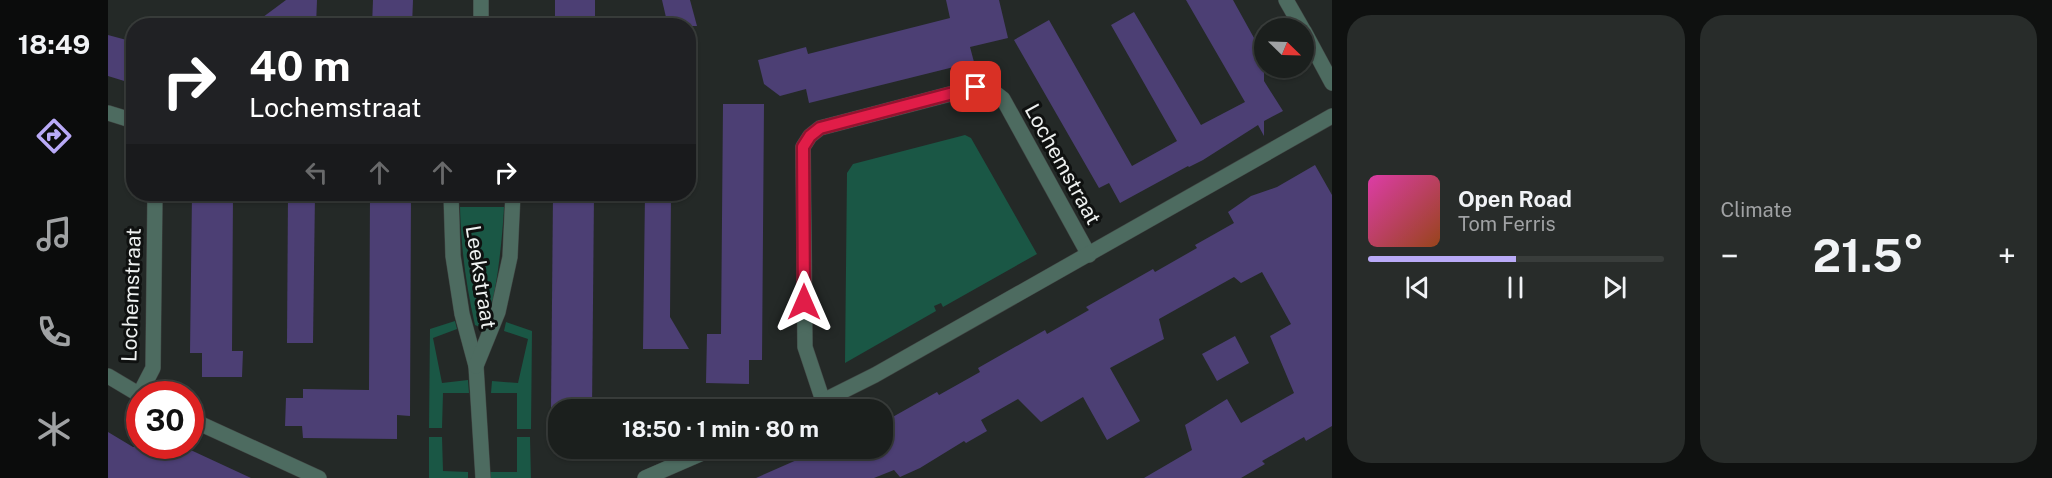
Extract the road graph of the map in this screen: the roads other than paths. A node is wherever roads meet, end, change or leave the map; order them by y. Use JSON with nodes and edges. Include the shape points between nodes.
{"nodes":[{"id":1,"x":481,"y":0,"type":"edge"},
{"id":2,"x":1287,"y":0,"type":"edge"},
{"id":3,"x":481,"y":18,"type":"edge"},
{"id":4,"x":1297,"y":18,"type":"edge"},
{"id":5,"x":1314,"y":50,"type":"edge"},
{"id":6,"x":1332,"y":83,"type":"edge"},
{"id":7,"x":108,"y":113,"type":"edge"},
{"id":8,"x":1332,"y":116,"type":"edge"},
{"id":9,"x":126,"y":119,"type":"edge"},
{"id":10,"x":155,"y":201,"type":"edge"},
{"id":11,"x":451,"y":201,"type":"edge"},
{"id":12,"x":513,"y":201,"type":"edge"},
{"id":13,"x":1089,"y":255,"type":"junction"},
{"id":14,"x":476,"y":366,"type":"junction"},
{"id":15,"x":108,"y":376,"type":"edge"},
{"id":16,"x":146,"y":381,"type":"edge"},
{"id":17,"x":126,"y":387,"type":"edge"},
{"id":18,"x":823,"y":399,"type":"edge"},
{"id":19,"x":828,"y":399,"type":"edge"},
{"id":20,"x":204,"y":425,"type":"edge"},
{"id":21,"x":689,"y":459,"type":"edge"},
{"id":22,"x":319,"y":478,"type":"edge"},
{"id":23,"x":483,"y":478,"type":"edge"},
{"id":24,"x":645,"y":478,"type":"edge"}],
"edges":[{"from":1,"to":3,"type":"street"},
{"from":2,"to":4,"type":"street"},
{"from":5,"to":6,"type":"street"},
{"from":7,"to":9,"type":"street"},
{"from":8,"to":13,"type":"street","name":"Lochemstraat"},
{"from":10,"to":16,"type":"street","name":"Lochemstraat","via":[[153,368]]},
{"from":11,"to":14,"type":"street","name":"Leekstraat","via":[[455,268]]},
{"from":12,"to":14,"type":"street","name":"Leekstraat","via":[[510,258],[498,312]]},
{"from":13,"to":18,"type":"street","name":"Lochemstraat","via":[[1003,99],[990,89],[976,87],[820,128],[803,147],[805,347]]},
{"from":13,"to":19,"type":"street","name":"Lochemstraat"},
{"from":14,"to":23,"type":"street","name":"Leekstraat"},
{"from":15,"to":17,"type":"street","name":"Lochemstraat"},
{"from":20,"to":22,"type":"street"},
{"from":21,"to":24,"type":"street"}]}
